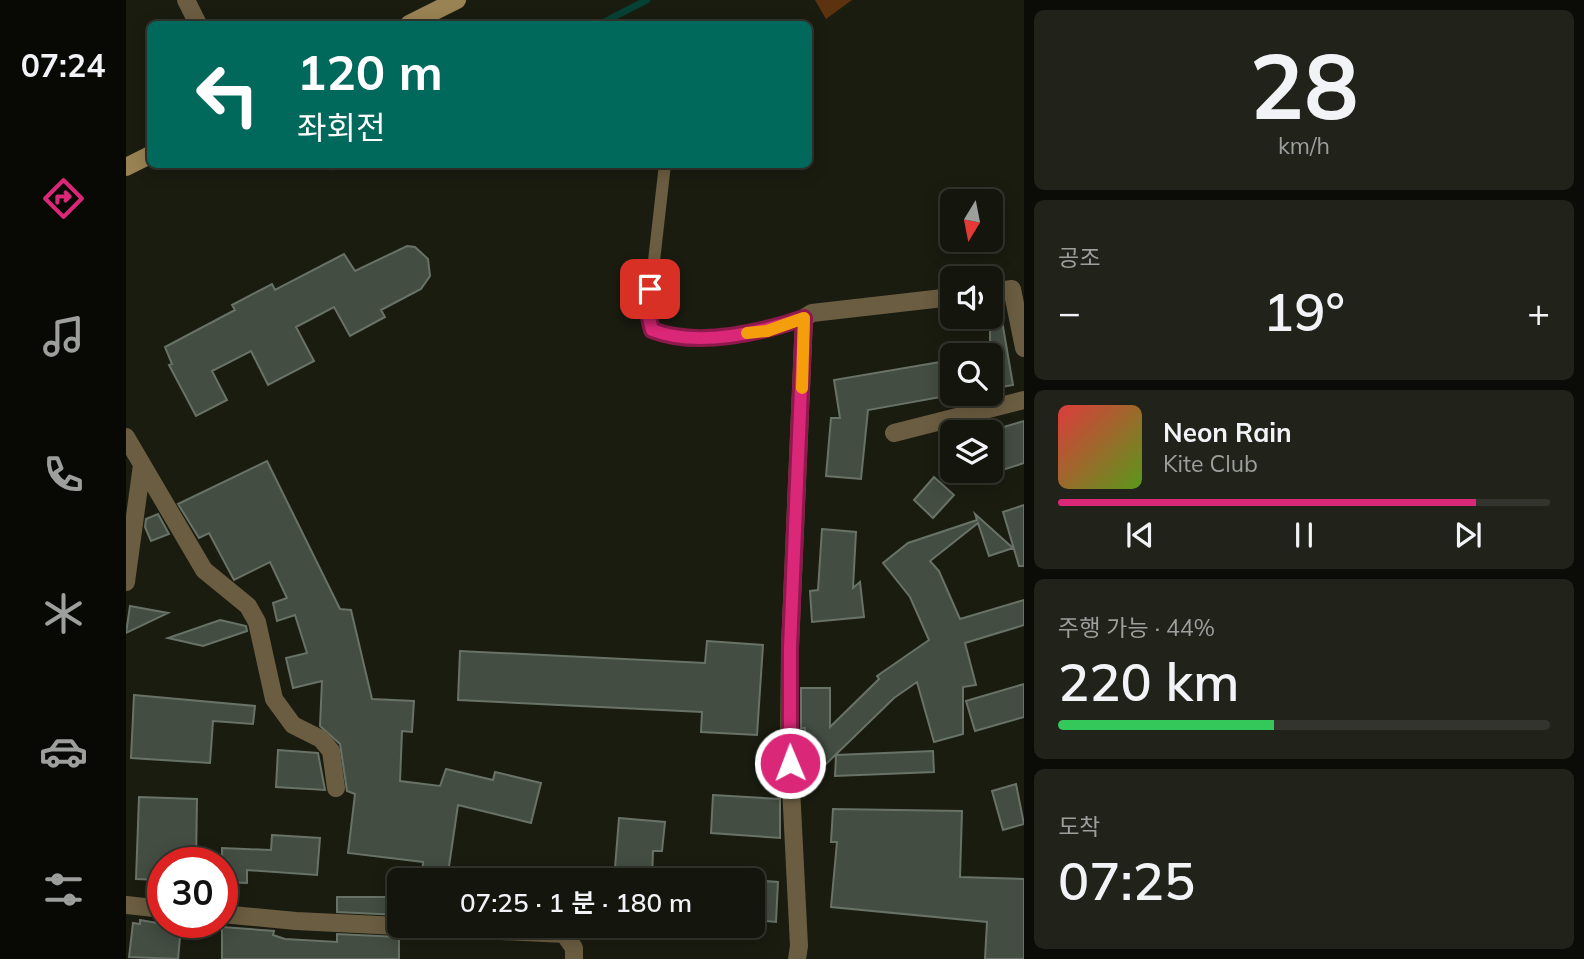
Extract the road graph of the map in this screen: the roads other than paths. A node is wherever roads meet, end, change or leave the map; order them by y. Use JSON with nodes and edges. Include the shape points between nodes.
{"nodes":[{"id":1,"x":186,"y":0,"type":"edge"},
{"id":2,"x":457,"y":0,"type":"edge"},
{"id":3,"x":196,"y":21,"type":"edge"},
{"id":4,"x":415,"y":21,"type":"edge"},
{"id":5,"x":147,"y":156,"type":"edge"},
{"id":6,"x":126,"y":167,"type":"edge"},
{"id":7,"x":665,"y":168,"type":"edge"},
{"id":8,"x":1003,"y":290,"type":"edge"},
{"id":9,"x":940,"y":298,"type":"edge"},
{"id":10,"x":804,"y":318,"type":"junction"},
{"id":11,"x":1024,"y":348,"type":"edge"},
{"id":12,"x":1024,"y":400,"type":"edge"},
{"id":13,"x":894,"y":433,"type":"dead end"},
{"id":14,"x":126,"y":437,"type":"edge"},
{"id":15,"x":142,"y":465,"type":"junction"},
{"id":16,"x":126,"y":582,"type":"edge"},
{"id":17,"x":337,"y":788,"type":"dead end"},
{"id":18,"x":126,"y":905,"type":"edge"},
{"id":19,"x":147,"y":907,"type":"edge"},
{"id":20,"x":238,"y":916,"type":"edge"},
{"id":21,"x":574,"y":959,"type":"edge"},
{"id":22,"x":797,"y":959,"type":"edge"}],
"edges":[{"from":1,"to":3,"type":"street"},
{"from":2,"to":4,"type":"main road"},
{"from":5,"to":6,"type":"main road"},
{"from":7,"to":10,"type":"lane","via":[[648,314],[652,330],[667,336],[715,337],[767,331]]},
{"from":8,"to":11,"type":"street","via":[[1012,289]]},
{"from":9,"to":10,"type":"street","via":[[812,313]]},
{"from":10,"to":22,"type":"street","via":[[789,659]]},
{"from":12,"to":13,"type":"street"},
{"from":14,"to":15,"type":"street"},
{"from":15,"to":16,"type":"street"},
{"from":15,"to":17,"type":"street","via":[[204,570],[248,606],[257,622],[274,699],[293,725],[321,739],[331,751]]},
{"from":18,"to":19,"type":"street"},
{"from":20,"to":21,"type":"street","via":[[564,934],[574,948]]}]}
